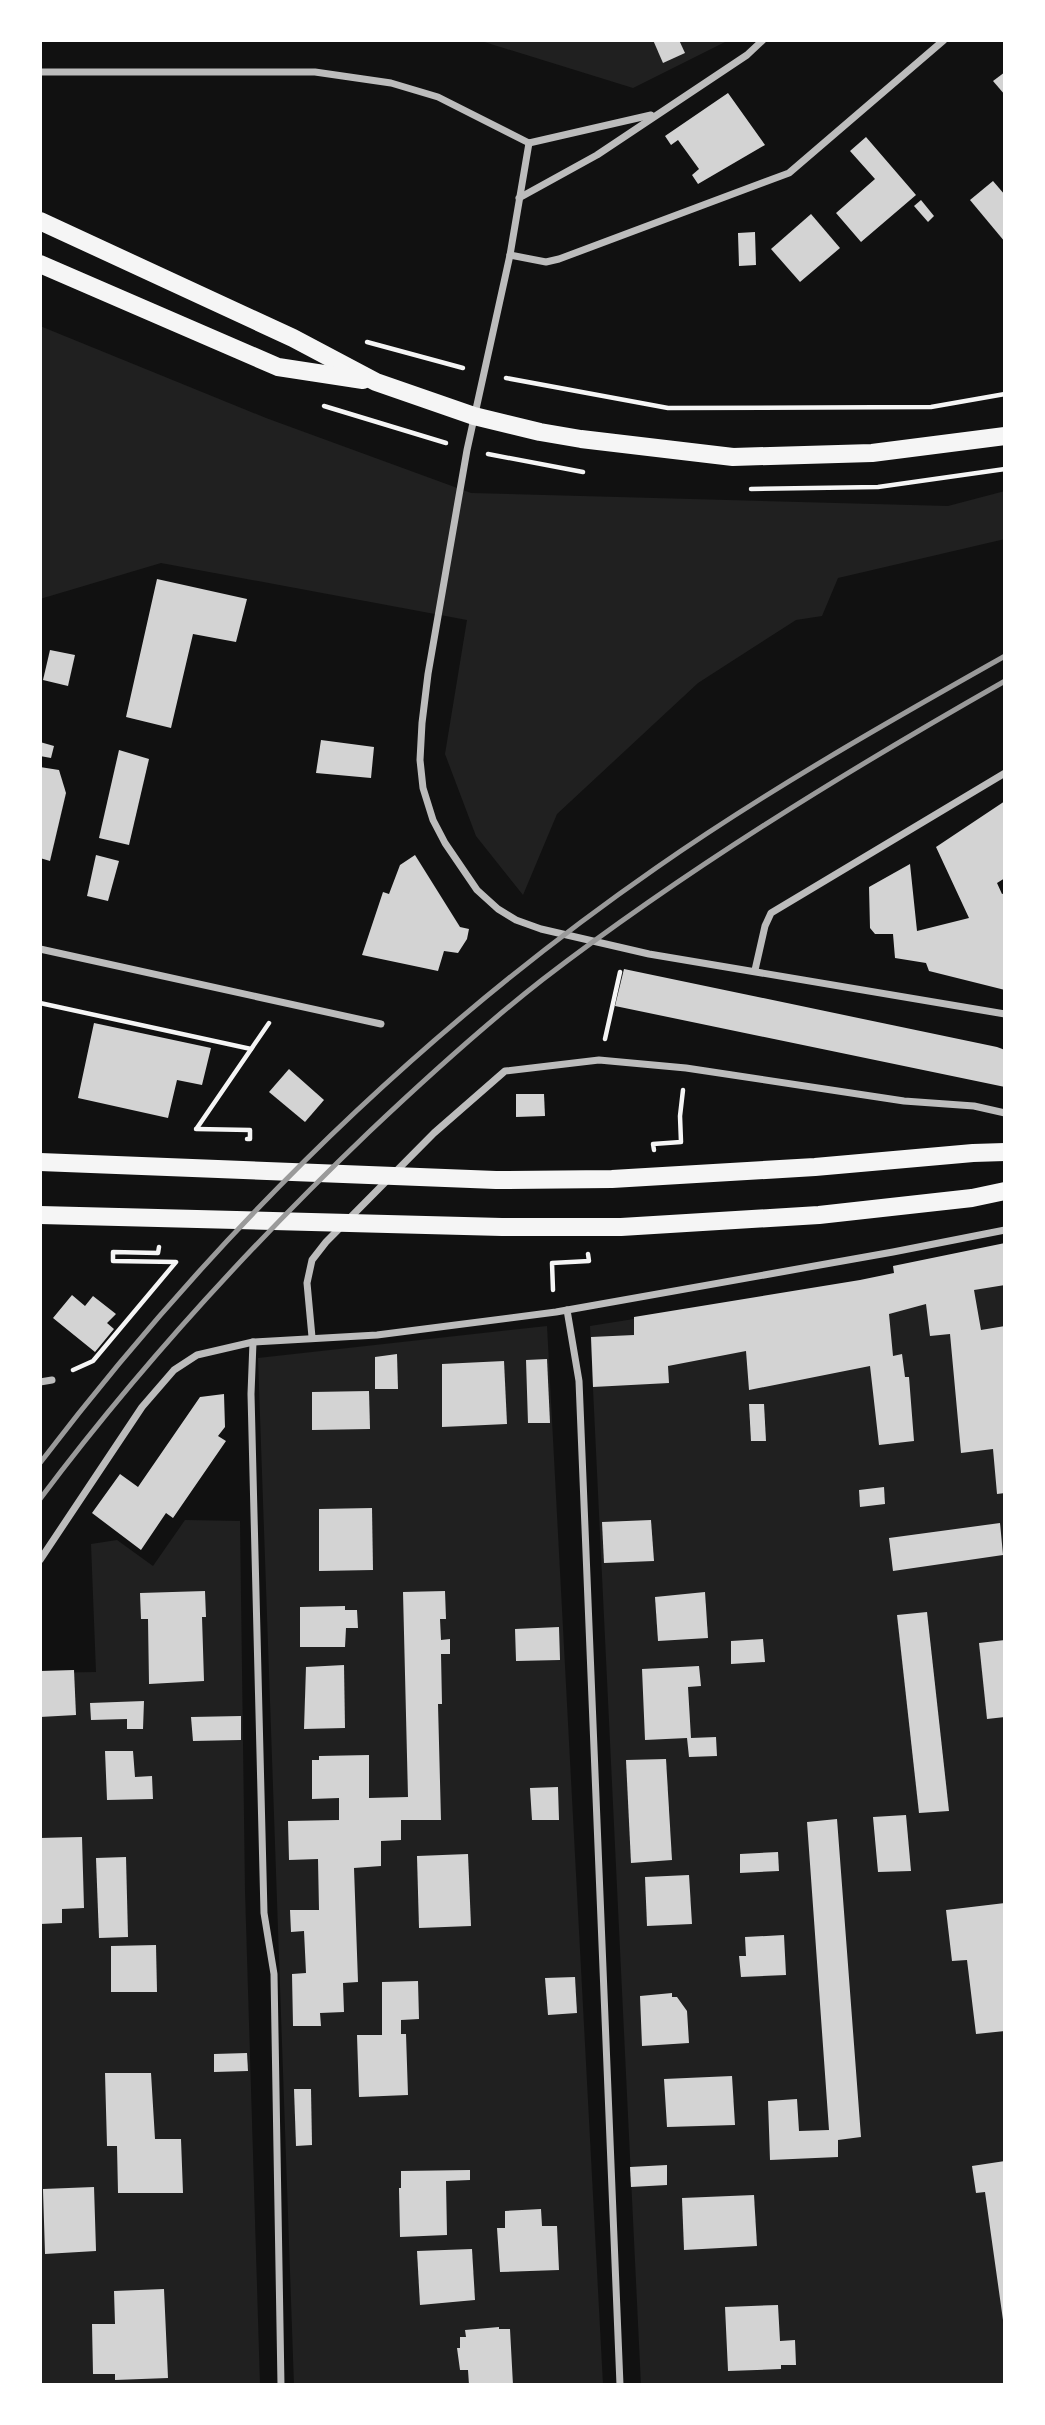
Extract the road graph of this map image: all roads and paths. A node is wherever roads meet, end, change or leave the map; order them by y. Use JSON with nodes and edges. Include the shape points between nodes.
{"nodes":[{"id":1,"x":763,"y":40,"type":"edge"},
{"id":2,"x":944,"y":40,"type":"edge"},
{"id":3,"x":40,"y":72,"type":"edge"},
{"id":4,"x":655,"y":114,"type":"junction"},
{"id":5,"x":529,"y":143,"type":"junction"},
{"id":6,"x":519,"y":198,"type":"junction"},
{"id":7,"x":40,"y":221,"type":"edge"},
{"id":8,"x":510,"y":255,"type":"junction"},
{"id":9,"x":40,"y":264,"type":"edge"},
{"id":10,"x":483,"y":374,"type":"junction"},
{"id":11,"x":376,"y":382,"type":"junction"},
{"id":12,"x":1005,"y":394,"type":"edge"},
{"id":13,"x":474,"y":416,"type":"junction"},
{"id":14,"x":1005,"y":436,"type":"edge"},
{"id":15,"x":1005,"y":773,"type":"edge"},
{"id":16,"x":40,"y":949,"type":"edge"},
{"id":17,"x":621,"y":969,"type":"dead end"},
{"id":18,"x":755,"y":970,"type":"junction"},
{"id":19,"x":40,"y":1003,"type":"edge"},
{"id":20,"x":284,"y":1003,"type":"junction"},
{"id":21,"x":1005,"y":1014,"type":"edge"},
{"id":22,"x":381,"y":1024,"type":"dead end"},
{"id":23,"x":251,"y":1049,"type":"junction"},
{"id":24,"x":599,"y":1060,"type":"junction"},
{"id":25,"x":1005,"y":1112,"type":"edge"},
{"id":26,"x":680,"y":1119,"type":"dead end"},
{"id":27,"x":239,"y":1139,"type":"dead end"},
{"id":28,"x":656,"y":1143,"type":"dead end"},
{"id":29,"x":1005,"y":1152,"type":"edge"},
{"id":30,"x":40,"y":1162,"type":"edge"},
{"id":31,"x":1005,"y":1191,"type":"edge"},
{"id":32,"x":40,"y":1215,"type":"edge"},
{"id":33,"x":1005,"y":1230,"type":"edge"},
{"id":34,"x":158,"y":1253,"type":"dead end"},
{"id":35,"x":584,"y":1262,"type":"dead end"},
{"id":36,"x":552,"y":1281,"type":"dead end"},
{"id":37,"x":567,"y":1310,"type":"junction"},
{"id":38,"x":312,"y":1337,"type":"junction"},
{"id":39,"x":253,"y":1342,"type":"junction"},
{"id":40,"x":52,"y":1380,"type":"joint"},
{"id":41,"x":40,"y":1382,"type":"edge"},
{"id":42,"x":40,"y":1560,"type":"edge"},
{"id":43,"x":281,"y":2385,"type":"edge"},
{"id":44,"x":620,"y":2385,"type":"edge"}],
"edges":[{"from":1,"to":4,"type":"street"},
{"from":2,"to":8,"type":"street","via":[[789,173],[559,259],[546,262]]},
{"from":3,"to":5,"type":"street","via":[[315,72],[391,83],[438,97]]},
{"from":4,"to":5,"type":"street"},
{"from":4,"to":6,"type":"street","via":[[597,155]]},
{"from":5,"to":6,"type":"street"},
{"from":6,"to":8,"type":"street"},
{"from":7,"to":11,"type":"main road","via":[[293,338]]},
{"from":8,"to":10,"type":"street"},
{"from":9,"to":11,"type":"main road","via":[[278,367]]},
{"from":10,"to":12,"type":"path","via":[[668,408],[931,407]]},
{"from":10,"to":13,"type":"street"},
{"from":11,"to":13,"type":"main road"},
{"from":13,"to":14,"type":"main road","via":[[568,438],[733,457],[872,453]]},
{"from":13,"to":18,"type":"street","via":[[422,723],[421,769],[433,820],[477,890],[516,920],[613,947]]},
{"from":15,"to":18,"type":"street","via":[[771,913]]},
{"from":16,"to":20,"type":"street"},
{"from":17,"to":24,"type":"path"},
{"from":18,"to":21,"type":"street"},
{"from":19,"to":23,"type":"path"},
{"from":20,"to":22,"type":"street"},
{"from":20,"to":23,"type":"path"},
{"from":23,"to":27,"type":"path","via":[[196,1129],[250,1130],[250,1139]]},
{"from":24,"to":25,"type":"street"},
{"from":24,"to":38,"type":"street","via":[[505,1071],[434,1133],[312,1260],[307,1283]]},
{"from":26,"to":28,"type":"path","via":[[681,1142]]},
{"from":29,"to":30,"type":"main road","via":[[612,1179],[496,1180]]},
{"from":31,"to":32,"type":"main road","via":[[819,1215],[586,1227]]},
{"from":33,"to":37,"type":"street"},
{"from":34,"to":40,"type":"path","via":[[113,1252],[113,1261],[176,1262],[93,1361]]},
{"from":35,"to":36,"type":"path","via":[[552,1263]]},
{"from":37,"to":38,"type":"street","via":[[377,1335]]},
{"from":37,"to":44,"type":"street","via":[[579,1381]]},
{"from":38,"to":39,"type":"street"},
{"from":39,"to":42,"type":"street","via":[[197,1355],[174,1370],[142,1407]]},
{"from":39,"to":43,"type":"street","via":[[260,1792],[264,1913],[274,1974]]},
{"from":40,"to":41,"type":"street"}]}
